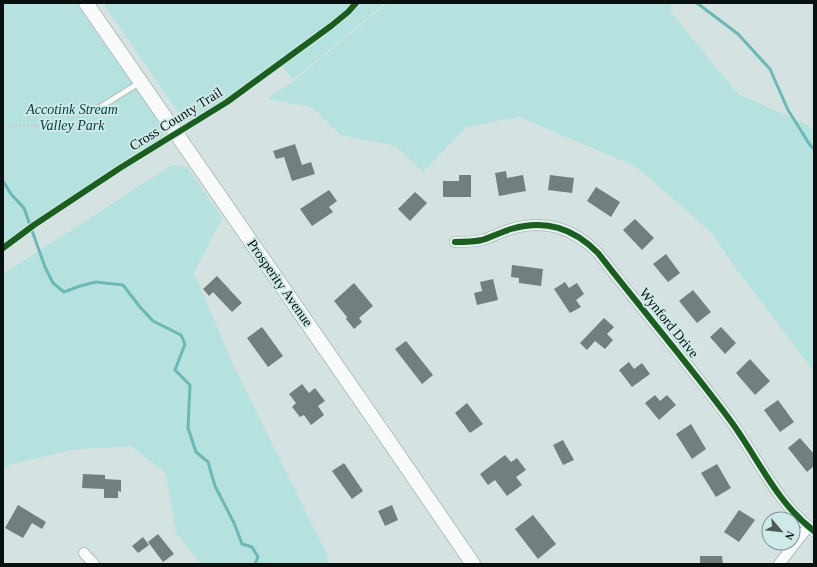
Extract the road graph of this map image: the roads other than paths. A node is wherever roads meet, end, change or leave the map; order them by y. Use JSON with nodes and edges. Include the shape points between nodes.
{"nodes":[{"id":1,"x":86,"y":3,"type":"edge"},
{"id":2,"x":140,"y":82,"type":"junction"},
{"id":3,"x":94,"y":111,"type":"dead end"},
{"id":4,"x":455,"y":242,"type":"dead end"},
{"id":5,"x":811,"y":529,"type":"edge"},
{"id":6,"x":84,"y":553,"type":"dead end"},
{"id":7,"x":94,"y":564,"type":"edge"},
{"id":8,"x":472,"y":564,"type":"edge"},
{"id":9,"x":778,"y":564,"type":"edge"}],
"edges":[{"from":1,"to":2,"type":"main road","name":"Prosperity Avenue"},
{"from":2,"to":3,"type":"lane"},
{"from":2,"to":8,"type":"main road","name":"Prosperity Avenue"},
{"from":4,"to":5,"type":"street","name":"Wynford Drive","via":[[482,240],[510,229],[540,224],[568,231],[587,242],[722,410],[790,510]]},
{"from":5,"to":9,"type":"street"},
{"from":6,"to":7,"type":"street"}]}
